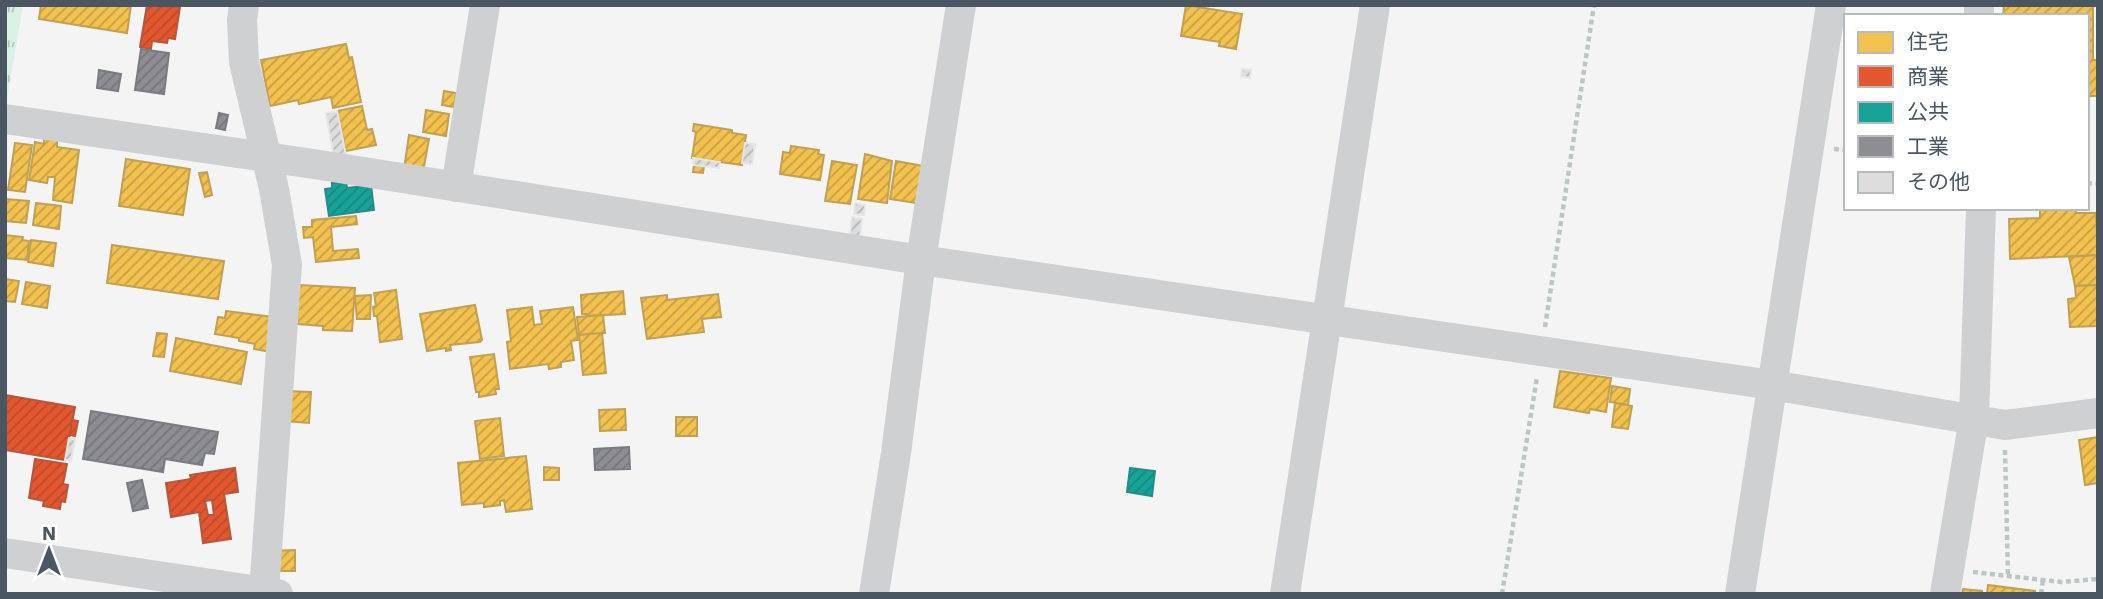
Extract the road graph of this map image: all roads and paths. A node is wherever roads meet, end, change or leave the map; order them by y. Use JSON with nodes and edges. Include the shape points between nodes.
{"nodes":[{"id":1,"x":244,"y":5,"type":"edge"},
{"id":2,"x":485,"y":5,"type":"edge"},
{"id":3,"x":961,"y":5,"type":"edge"},
{"id":4,"x":1375,"y":5,"type":"edge"},
{"id":5,"x":1594,"y":5,"type":"edge"},
{"id":6,"x":1831,"y":5,"type":"edge"},
{"id":7,"x":5,"y":119,"type":"edge"},
{"id":8,"x":266,"y":158,"type":"junction"},
{"id":9,"x":456,"y":187,"type":"junction"},
{"id":10,"x":1981,"y":210,"type":"edge"},
{"id":11,"x":921,"y":260,"type":"junction"},
{"id":12,"x":1329,"y":319,"type":"junction"},
{"id":13,"x":1541,"y":352,"type":"junction"},
{"id":14,"x":1772,"y":385,"type":"junction"},
{"id":15,"x":2098,"y":413,"type":"edge"},
{"id":16,"x":1974,"y":418,"type":"junction"},
{"id":17,"x":2005,"y":425,"type":"junction"},
{"id":18,"x":5,"y":553,"type":"edge"},
{"id":19,"x":2008,"y":576,"type":"junction"},
{"id":20,"x":2098,"y":579,"type":"edge"},
{"id":21,"x":2043,"y":580,"type":"junction"},
{"id":22,"x":1947,"y":582,"type":"edge"},
{"id":23,"x":271,"y":593,"type":"edge"},
{"id":24,"x":874,"y":594,"type":"edge"},
{"id":25,"x":1285,"y":594,"type":"edge"},
{"id":26,"x":1502,"y":594,"type":"edge"},
{"id":27,"x":1740,"y":594,"type":"edge"},
{"id":28,"x":2041,"y":594,"type":"edge"}],
"edges":[{"from":1,"to":8,"type":"street","via":[[244,62]]},
{"from":2,"to":9,"type":"street"},
{"from":3,"to":11,"type":"street"},
{"from":4,"to":12,"type":"street"},
{"from":5,"to":13,"type":"path"},
{"from":6,"to":14,"type":"street"},
{"from":7,"to":8,"type":"street"},
{"from":8,"to":9,"type":"street"},
{"from":8,"to":23,"type":"street","via":[[287,265]]},
{"from":9,"to":11,"type":"street"},
{"from":10,"to":16,"type":"street"},
{"from":11,"to":12,"type":"street"},
{"from":11,"to":24,"type":"street"},
{"from":12,"to":13,"type":"street"},
{"from":12,"to":25,"type":"street"},
{"from":13,"to":14,"type":"street"},
{"from":13,"to":26,"type":"path"},
{"from":14,"to":16,"type":"street"},
{"from":14,"to":27,"type":"street"},
{"from":15,"to":17,"type":"street"},
{"from":16,"to":17,"type":"street"},
{"from":16,"to":22,"type":"street"},
{"from":17,"to":19,"type":"path"},
{"from":18,"to":23,"type":"street"},
{"from":19,"to":21,"type":"path"},
{"from":19,"to":22,"type":"path"},
{"from":20,"to":21,"type":"path"},
{"from":21,"to":28,"type":"path"}]}
